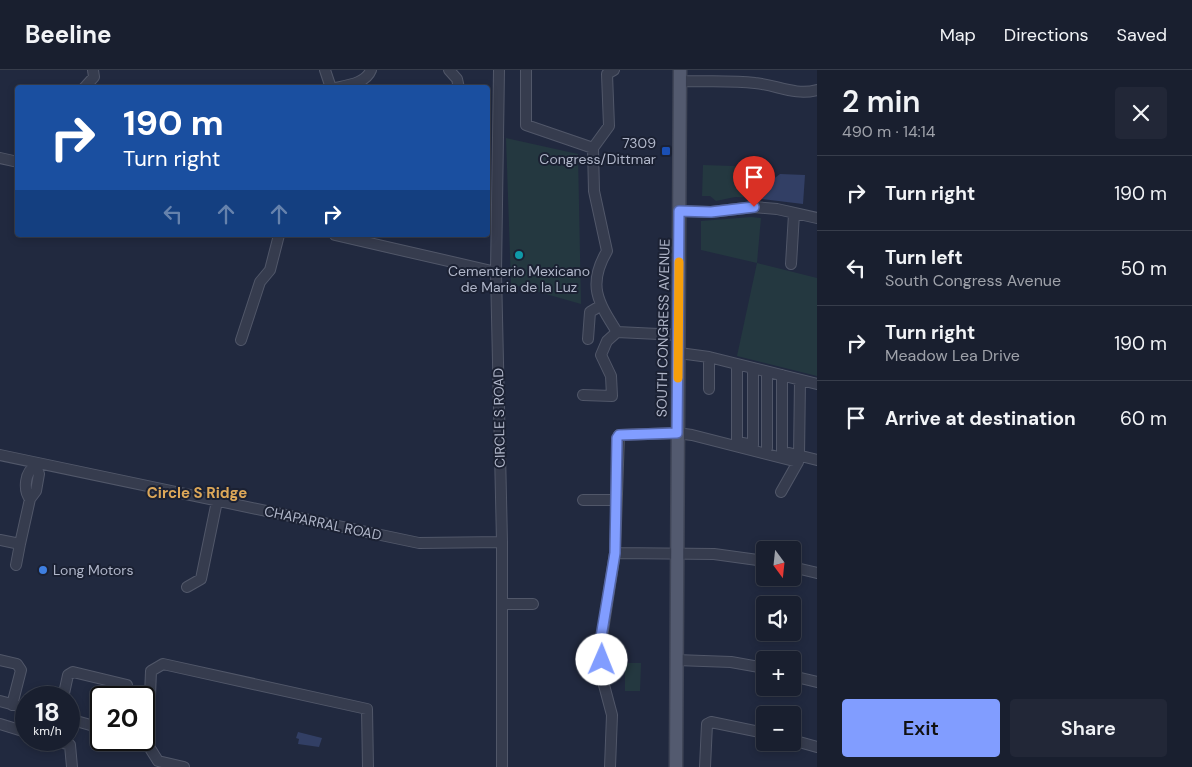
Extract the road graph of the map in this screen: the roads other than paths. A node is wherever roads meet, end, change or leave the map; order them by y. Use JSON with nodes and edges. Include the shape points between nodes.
{"nodes":[{"id":1,"x":325,"y":70,"type":"edge"},
{"id":2,"x":372,"y":70,"type":"edge"},
{"id":3,"x":450,"y":70,"type":"edge"},
{"id":4,"x":500,"y":70,"type":"edge"},
{"id":5,"x":526,"y":70,"type":"edge"},
{"id":6,"x":614,"y":70,"type":"edge"},
{"id":7,"x":680,"y":76,"type":"edge"},
{"id":8,"x":329,"y":85,"type":"edge"},
{"id":9,"x":348,"y":85,"type":"edge"},
{"id":10,"x":458,"y":85,"type":"edge"},
{"id":11,"x":817,"y":90,"type":"edge"},
{"id":12,"x":490,"y":146,"type":"edge"},
{"id":13,"x":499,"y":148,"type":"junction"},
{"id":14,"x":593,"y":148,"type":"junction"},
{"id":15,"x":0,"y":158,"type":"edge"},
{"id":16,"x":15,"y":161,"type":"edge"},
{"id":17,"x":679,"y":211,"type":"junction"},
{"id":18,"x":794,"y":214,"type":"junction"},
{"id":19,"x":817,"y":218,"type":"edge"},
{"id":20,"x":279,"y":237,"type":"edge"},
{"id":21,"x":344,"y":237,"type":"edge"},
{"id":22,"x":791,"y":264,"type":"dead end"},
{"id":23,"x":496,"y":272,"type":"junction"},
{"id":24,"x":600,"y":306,"type":"junction"},
{"id":25,"x":617,"y":332,"type":"junction"},
{"id":26,"x":679,"y":335,"type":"junction"},
{"id":27,"x":588,"y":339,"type":"dead end"},
{"id":28,"x":241,"y":340,"type":"dead end"},
{"id":29,"x":679,"y":354,"type":"junction"},
{"id":30,"x":709,"y":357,"type":"junction"},
{"id":31,"x":738,"y":364,"type":"junction"},
{"id":32,"x":753,"y":368,"type":"junction"},
{"id":33,"x":767,"y":372,"type":"junction"},
{"id":34,"x":782,"y":375,"type":"junction"},
{"id":35,"x":800,"y":380,"type":"junction"},
{"id":36,"x":817,"y":384,"type":"edge"},
{"id":37,"x":709,"y":389,"type":"dead end"},
{"id":38,"x":583,"y":395,"type":"dead end"},
{"id":39,"x":677,"y":433,"type":"junction"},
{"id":40,"x":753,"y":445,"type":"junction"},
{"id":41,"x":767,"y":448,"type":"junction"},
{"id":42,"x":782,"y":452,"type":"junction"},
{"id":43,"x":0,"y":455,"type":"edge"},
{"id":44,"x":799,"y":456,"type":"junction"},
{"id":45,"x":817,"y":460,"type":"edge"},
{"id":46,"x":35,"y":465,"type":"junction"},
{"id":47,"x":781,"y":492,"type":"dead end"},
{"id":48,"x":583,"y":500,"type":"dead end"},
{"id":49,"x":615,"y":500,"type":"junction"},
{"id":50,"x":217,"y":501,"type":"junction"},
{"id":51,"x":0,"y":540,"type":"edge"},
{"id":52,"x":502,"y":542,"type":"junction"},
{"id":53,"x":20,"y":544,"type":"junction"},
{"id":54,"x":615,"y":553,"type":"junction"},
{"id":55,"x":678,"y":553,"type":"junction"},
{"id":56,"x":756,"y":559,"type":"edge"},
{"id":57,"x":16,"y":565,"type":"dead end"},
{"id":58,"x":801,"y":569,"type":"edge"},
{"id":59,"x":817,"y":573,"type":"edge"},
{"id":60,"x":187,"y":587,"type":"dead end"},
{"id":61,"x":502,"y":604,"type":"junction"},
{"id":62,"x":533,"y":604,"type":"dead end"},
{"id":63,"x":0,"y":660,"type":"edge"},
{"id":64,"x":676,"y":660,"type":"junction"},
{"id":65,"x":756,"y":666,"type":"edge"},
{"id":66,"x":801,"y":678,"type":"edge"},
{"id":67,"x":817,"y":682,"type":"edge"},
{"id":68,"x":65,"y":686,"type":"edge"},
{"id":69,"x":127,"y":686,"type":"edge"},
{"id":70,"x":0,"y":702,"type":"edge"},
{"id":71,"x":12,"y":704,"type":"junction"},
{"id":72,"x":15,"y":705,"type":"edge"},
{"id":73,"x":0,"y":724,"type":"edge"},
{"id":74,"x":15,"y":729,"type":"edge"},
{"id":75,"x":756,"y":731,"type":"edge"},
{"id":76,"x":801,"y":743,"type":"edge"},
{"id":77,"x":817,"y":747,"type":"edge"},
{"id":78,"x":71,"y":751,"type":"edge"},
{"id":79,"x":72,"y":767,"type":"edge"},
{"id":80,"x":184,"y":767,"type":"edge"},
{"id":81,"x":368,"y":767,"type":"edge"},
{"id":82,"x":502,"y":767,"type":"edge"},
{"id":83,"x":610,"y":767,"type":"edge"},
{"id":84,"x":676,"y":767,"type":"edge"},
{"id":85,"x":705,"y":767,"type":"edge"}],
"edges":[{"from":1,"to":8,"type":"street"},
{"from":2,"to":9,"type":"street","via":[[367,77]]},
{"from":3,"to":10,"type":"street"},
{"from":4,"to":13,"type":"street","name":"CIRCLE S ROAD"},
{"from":5,"to":14,"type":"street","via":[[526,125]]},
{"from":6,"to":14,"type":"street","via":[[607,74],[609,126]]},
{"from":7,"to":11,"type":"street","via":[[756,83],[797,92]]},
{"from":7,"to":17,"type":"main road","name":"SOUTH CONGRESS AVENUE"},
{"from":12,"to":13,"type":"street"},
{"from":13,"to":23,"type":"street","name":"CIRCLE S ROAD"},
{"from":14,"to":24,"type":"street","via":[[594,190],[607,251],[597,268]]},
{"from":15,"to":16,"type":"street"},
{"from":17,"to":18,"type":"street","via":[[711,212],[754,207]]},
{"from":17,"to":26,"type":"main road","name":"SOUTH CONGRESS AVENUE"},
{"from":18,"to":19,"type":"street"},
{"from":18,"to":22,"type":"street"},
{"from":20,"to":28,"type":"street","via":[[270,270],[260,282]]},
{"from":21,"to":23,"type":"street"},
{"from":23,"to":52,"type":"street","name":"CIRCLE S ROAD"},
{"from":24,"to":25,"type":"street"},
{"from":24,"to":27,"type":"street","via":[[590,312]]},
{"from":25,"to":26,"type":"street"},
{"from":25,"to":38,"type":"street","via":[[607,341],[601,355],[611,376],[612,396]]},
{"from":26,"to":29,"type":"main road","name":"SOUTH CONGRESS AVENUE"},
{"from":29,"to":30,"type":"street"},
{"from":29,"to":39,"type":"main road","name":"SOUTH CONGRESS AVENUE"},
{"from":30,"to":31,"type":"street"},
{"from":30,"to":37,"type":"street"},
{"from":31,"to":32,"type":"street"},
{"from":31,"to":40,"type":"street","via":[[737,442]]},
{"from":32,"to":33,"type":"street"},
{"from":32,"to":40,"type":"street"},
{"from":33,"to":34,"type":"street"},
{"from":33,"to":41,"type":"street"},
{"from":34,"to":35,"type":"street"},
{"from":34,"to":42,"type":"street"},
{"from":35,"to":36,"type":"street"},
{"from":35,"to":44,"type":"street"},
{"from":39,"to":47,"type":"street","via":[[798,462]]},
{"from":39,"to":49,"type":"street","via":[[619,435]]},
{"from":39,"to":55,"type":"main road","name":"SOUTH CONGRESS AVENUE"},
{"from":40,"to":41,"type":"street"},
{"from":41,"to":42,"type":"street"},
{"from":42,"to":44,"type":"street"},
{"from":43,"to":46,"type":"street","name":"CHAPARRAL ROAD"},
{"from":44,"to":45,"type":"street"},
{"from":46,"to":50,"type":"street","name":"CHAPARRAL ROAD"},
{"from":46,"to":53,"type":"street","via":[[39,474],[36,491],[30,499]]},
{"from":48,"to":49,"type":"street"},
{"from":49,"to":54,"type":"street"},
{"from":50,"to":52,"type":"street","name":"CHAPARRAL ROAD","via":[[419,543]]},
{"from":50,"to":60,"type":"street","via":[[201,578]]},
{"from":51,"to":53,"type":"street"},
{"from":52,"to":61,"type":"street","name":"CIRCLE S ROAD"},
{"from":53,"to":57,"type":"street"},
{"from":54,"to":55,"type":"street"},
{"from":54,"to":83,"type":"street","via":[[600,643],[604,685],[612,715]]},
{"from":55,"to":56,"type":"street"},
{"from":55,"to":64,"type":"main road","name":"SOUTH CONGRESS AVENUE"},
{"from":58,"to":59,"type":"street"},
{"from":61,"to":62,"type":"street"},
{"from":61,"to":82,"type":"street","name":"CIRCLE S ROAD"},
{"from":63,"to":71,"type":"street","via":[[17,664],[20,670]]},
{"from":64,"to":65,"type":"street"},
{"from":64,"to":84,"type":"main road","name":"SOUTH CONGRESS AVENUE"},
{"from":66,"to":67,"type":"street"},
{"from":68,"to":69,"type":"street","via":[[68,675],[76,672]]},
{"from":70,"to":71,"type":"street"},
{"from":71,"to":72,"type":"street"},
{"from":73,"to":74,"type":"street"},
{"from":75,"to":85,"type":"street","via":[[711,722],[707,724]]},
{"from":76,"to":77,"type":"street"},
{"from":78,"to":79,"type":"street"},
{"from":80,"to":81,"type":"street","via":[[158,760],[148,745],[151,671],[163,664],[368,709]]}]}
